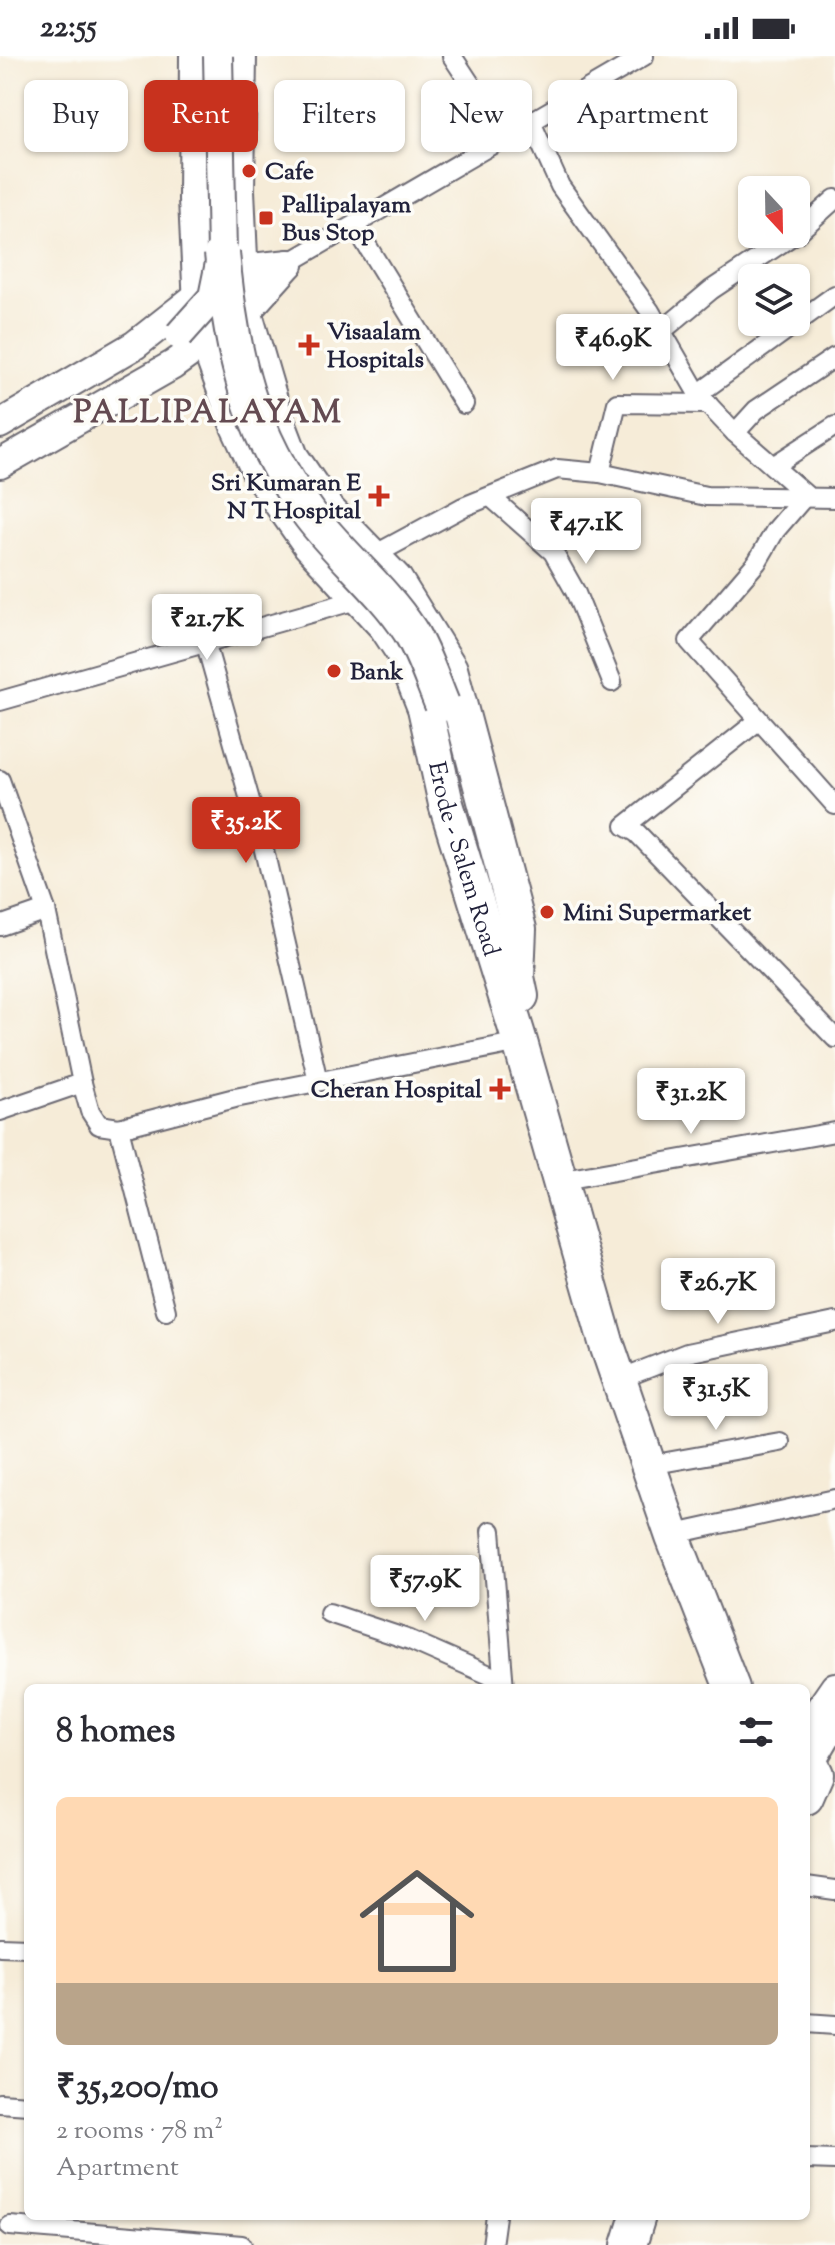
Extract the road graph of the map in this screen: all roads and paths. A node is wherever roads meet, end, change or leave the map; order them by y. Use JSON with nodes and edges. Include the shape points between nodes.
{"nodes":[{"id":1,"x":197,"y":56,"type":"edge"},
{"id":2,"x":218,"y":56,"type":"edge"},
{"id":3,"x":239,"y":56,"type":"edge"},
{"id":4,"x":452,"y":56,"type":"edge"},
{"id":5,"x":644,"y":56,"type":"edge"},
{"id":6,"x":614,"y":63,"type":"edge"},
{"id":7,"x":468,"y":80,"type":"edge"},
{"id":8,"x":532,"y":121,"type":"edge"},
{"id":9,"x":532,"y":124,"type":"edge"},
{"id":10,"x":476,"y":152,"type":"edge"},
{"id":11,"x":835,"y":199,"type":"edge"},
{"id":12,"x":810,"y":221,"type":"edge"},
{"id":13,"x":355,"y":226,"type":"junction"},
{"id":14,"x":775,"y":248,"type":"edge"},
{"id":15,"x":289,"y":264,"type":"junction"},
{"id":16,"x":237,"y":280,"type":"junction"},
{"id":17,"x":201,"y":293,"type":"junction"},
{"id":18,"x":835,"y":295,"type":"edge"},
{"id":19,"x":662,"y":331,"type":"junction"},
{"id":20,"x":193,"y":337,"type":"junction"},
{"id":21,"x":835,"y":357,"type":"edge"},
{"id":22,"x":703,"y":399,"type":"junction"},
{"id":23,"x":464,"y":404,"type":"dead end"},
{"id":24,"x":0,"y":424,"type":"edge"},
{"id":25,"x":835,"y":426,"type":"edge"},
{"id":26,"x":735,"y":433,"type":"junction"},
{"id":27,"x":0,"y":445,"type":"edge"},
{"id":28,"x":0,"y":464,"type":"edge"},
{"id":29,"x":773,"y":466,"type":"junction"},
{"id":30,"x":600,"y":473,"type":"junction"},
{"id":31,"x":806,"y":495,"type":"junction"},
{"id":32,"x":834,"y":497,"type":"edge"},
{"id":33,"x":492,"y":498,"type":"junction"},
{"id":34,"x":384,"y":567,"type":"junction"},
{"id":35,"x":352,"y":587,"type":"junction"},
{"id":36,"x":205,"y":641,"type":"junction"},
{"id":37,"x":612,"y":682,"type":"dead end"},
{"id":38,"x":0,"y":701,"type":"edge"},
{"id":39,"x":758,"y":721,"type":"junction"},
{"id":40,"x":0,"y":780,"type":"edge"},
{"id":41,"x":3,"y":802,"type":"edge"},
{"id":42,"x":835,"y":805,"type":"edge"},
{"id":43,"x":46,"y":910,"type":"junction"},
{"id":44,"x":0,"y":926,"type":"edge"},
{"id":45,"x":517,"y":977,"type":"junction"},
{"id":46,"x":835,"y":1038,"type":"edge"},
{"id":47,"x":526,"y":1040,"type":"junction"},
{"id":48,"x":318,"y":1081,"type":"junction"},
{"id":49,"x":82,"y":1083,"type":"junction"},
{"id":50,"x":0,"y":1111,"type":"edge"},
{"id":51,"x":119,"y":1128,"type":"junction"},
{"id":52,"x":835,"y":1132,"type":"edge"},
{"id":53,"x":564,"y":1180,"type":"junction"},
{"id":54,"x":166,"y":1311,"type":"dead end"},
{"id":55,"x":835,"y":1322,"type":"edge"},
{"id":56,"x":625,"y":1376,"type":"junction"},
{"id":57,"x":780,"y":1442,"type":"dead end"},
{"id":58,"x":661,"y":1463,"type":"junction"},
{"id":59,"x":835,"y":1499,"type":"edge"},
{"id":60,"x":491,"y":1531,"type":"dead end"},
{"id":61,"x":684,"y":1532,"type":"junction"},
{"id":62,"x":329,"y":1613,"type":"dead end"},
{"id":63,"x":504,"y":1684,"type":"edge"},
{"id":64,"x":730,"y":1684,"type":"edge"},
{"id":65,"x":749,"y":1684,"type":"edge"},
{"id":66,"x":835,"y":1687,"type":"edge"},
{"id":67,"x":817,"y":1740,"type":"edge"},
{"id":68,"x":810,"y":1790,"type":"edge"},
{"id":69,"x":810,"y":1887,"type":"edge"},
{"id":70,"x":835,"y":1890,"type":"edge"},
{"id":71,"x":0,"y":1947,"type":"edge"},
{"id":72,"x":24,"y":1948,"type":"edge"},
{"id":73,"x":810,"y":2023,"type":"edge"},
{"id":74,"x":835,"y":2025,"type":"edge"},
{"id":75,"x":0,"y":2103,"type":"edge"},
{"id":76,"x":24,"y":2105,"type":"edge"},
{"id":77,"x":810,"y":2159,"type":"edge"},
{"id":78,"x":835,"y":2160,"type":"edge"},
{"id":79,"x":495,"y":2220,"type":"edge"},
{"id":80,"x":618,"y":2220,"type":"edge"},
{"id":81,"x":637,"y":2220,"type":"edge"},
{"id":82,"x":10,"y":2226,"type":"dead end"},
{"id":83,"x":242,"y":2245,"type":"edge"},
{"id":84,"x":492,"y":2245,"type":"edge"},
{"id":85,"x":610,"y":2245,"type":"edge"},
{"id":86,"x":629,"y":2245,"type":"edge"}],
"edges":[{"from":1,"to":17,"type":"highway","name":"Erode - Salem Road"},
{"from":2,"to":16,"type":"main road","bridge":true},
{"from":3,"to":16,"type":"highway","name":"Erode - Salem Road"},
{"from":4,"to":7,"type":"street"},
{"from":5,"to":6,"type":"street"},
{"from":6,"to":8,"type":"street"},
{"from":9,"to":19,"type":"street","via":[[560,186]]},
{"from":10,"to":13,"type":"street"},
{"from":11,"to":12,"type":"street"},
{"from":13,"to":15,"type":"street"},
{"from":13,"to":23,"type":"street"},
{"from":14,"to":19,"type":"street"},
{"from":15,"to":16,"type":"main road"},
{"from":15,"to":16,"type":"main road"},
{"from":16,"to":17,"type":"main road"},
{"from":16,"to":20,"type":"main road"},
{"from":16,"to":20,"type":"main road","bridge":true,"via":[[213,297]]},
{"from":16,"to":34,"type":"highway","name":"Erode - Salem Road","via":[[291,457],[327,510]]},
{"from":16,"to":45,"type":"highway","bridge":true,"via":[[229,330],[258,430],[312,517],[413,635],[442,704]]},
{"from":17,"to":20,"type":"highway","name":"Erode - Salem Road"},
{"from":17,"to":24,"type":"main road","via":[[135,345]]},
{"from":18,"to":22,"type":"street"},
{"from":19,"to":22,"type":"street"},
{"from":20,"to":27,"type":"main road"},
{"from":20,"to":28,"type":"main road","via":[[173,365]]},
{"from":20,"to":35,"type":"highway","name":"Erode - Salem Road","via":[[285,512]]},
{"from":21,"to":26,"type":"street","via":[[756,410]]},
{"from":22,"to":26,"type":"street"},
{"from":22,"to":30,"type":"street","via":[[617,403]]},
{"from":25,"to":29,"type":"street"},
{"from":26,"to":29,"type":"street"},
{"from":29,"to":31,"type":"street"},
{"from":30,"to":31,"type":"street","via":[[706,496]]},
{"from":30,"to":33,"type":"street","via":[[557,469]]},
{"from":31,"to":32,"type":"street"},
{"from":31,"to":39,"type":"street","via":[[689,641]]},
{"from":33,"to":34,"type":"street","via":[[463,507]]},
{"from":33,"to":37,"type":"street","via":[[553,552]]},
{"from":34,"to":35,"type":"street"},
{"from":34,"to":35,"type":"street"},
{"from":34,"to":45,"type":"highway","name":"Erode - Salem Road","via":[[450,669],[519,929]]},
{"from":35,"to":36,"type":"street"},
{"from":35,"to":47,"type":"highway","name":"Erode - Salem Road","via":[[402,650],[425,708],[446,804]]},
{"from":36,"to":38,"type":"street"},
{"from":36,"to":48,"type":"street","via":[[264,850]]},
{"from":39,"to":42,"type":"street"},
{"from":39,"to":46,"type":"street","via":[[625,826]]},
{"from":40,"to":41,"type":"street"},
{"from":41,"to":43,"type":"street"},
{"from":43,"to":44,"type":"street"},
{"from":43,"to":49,"type":"street"},
{"from":45,"to":47,"type":"highway","name":"Erode - Salem Road"},
{"from":47,"to":48,"type":"street"},
{"from":47,"to":53,"type":"highway","name":"Erode - Salem Road"},
{"from":48,"to":51,"type":"street"},
{"from":49,"to":50,"type":"street"},
{"from":49,"to":51,"type":"street","via":[[99,1125]]},
{"from":51,"to":54,"type":"street"},
{"from":52,"to":53,"type":"street"},
{"from":53,"to":56,"type":"highway","name":"Erode - Salem Road"},
{"from":55,"to":56,"type":"street","via":[[687,1353]]},
{"from":56,"to":58,"type":"highway","name":"Erode - Salem Road"},
{"from":56,"to":64,"type":"highway","name":"Erode - Salem Road","via":[[673,1537]]},
{"from":57,"to":58,"type":"street"},
{"from":58,"to":61,"type":"highway","name":"Erode - Salem Road"},
{"from":59,"to":61,"type":"street"},
{"from":60,"to":63,"type":"street"},
{"from":61,"to":65,"type":"highway","name":"Erode - Salem Road"},
{"from":62,"to":63,"type":"street","via":[[410,1640]]},
{"from":66,"to":67,"type":"main road"},
{"from":67,"to":68,"type":"highway"},
{"from":69,"to":70,"type":"street"},
{"from":71,"to":72,"type":"street"},
{"from":73,"to":74,"type":"street"},
{"from":75,"to":76,"type":"street"},
{"from":77,"to":78,"type":"street"},
{"from":79,"to":84,"type":"street"},
{"from":80,"to":85,"type":"highway"},
{"from":81,"to":86,"type":"highway"},
{"from":82,"to":83,"type":"street"}]}
